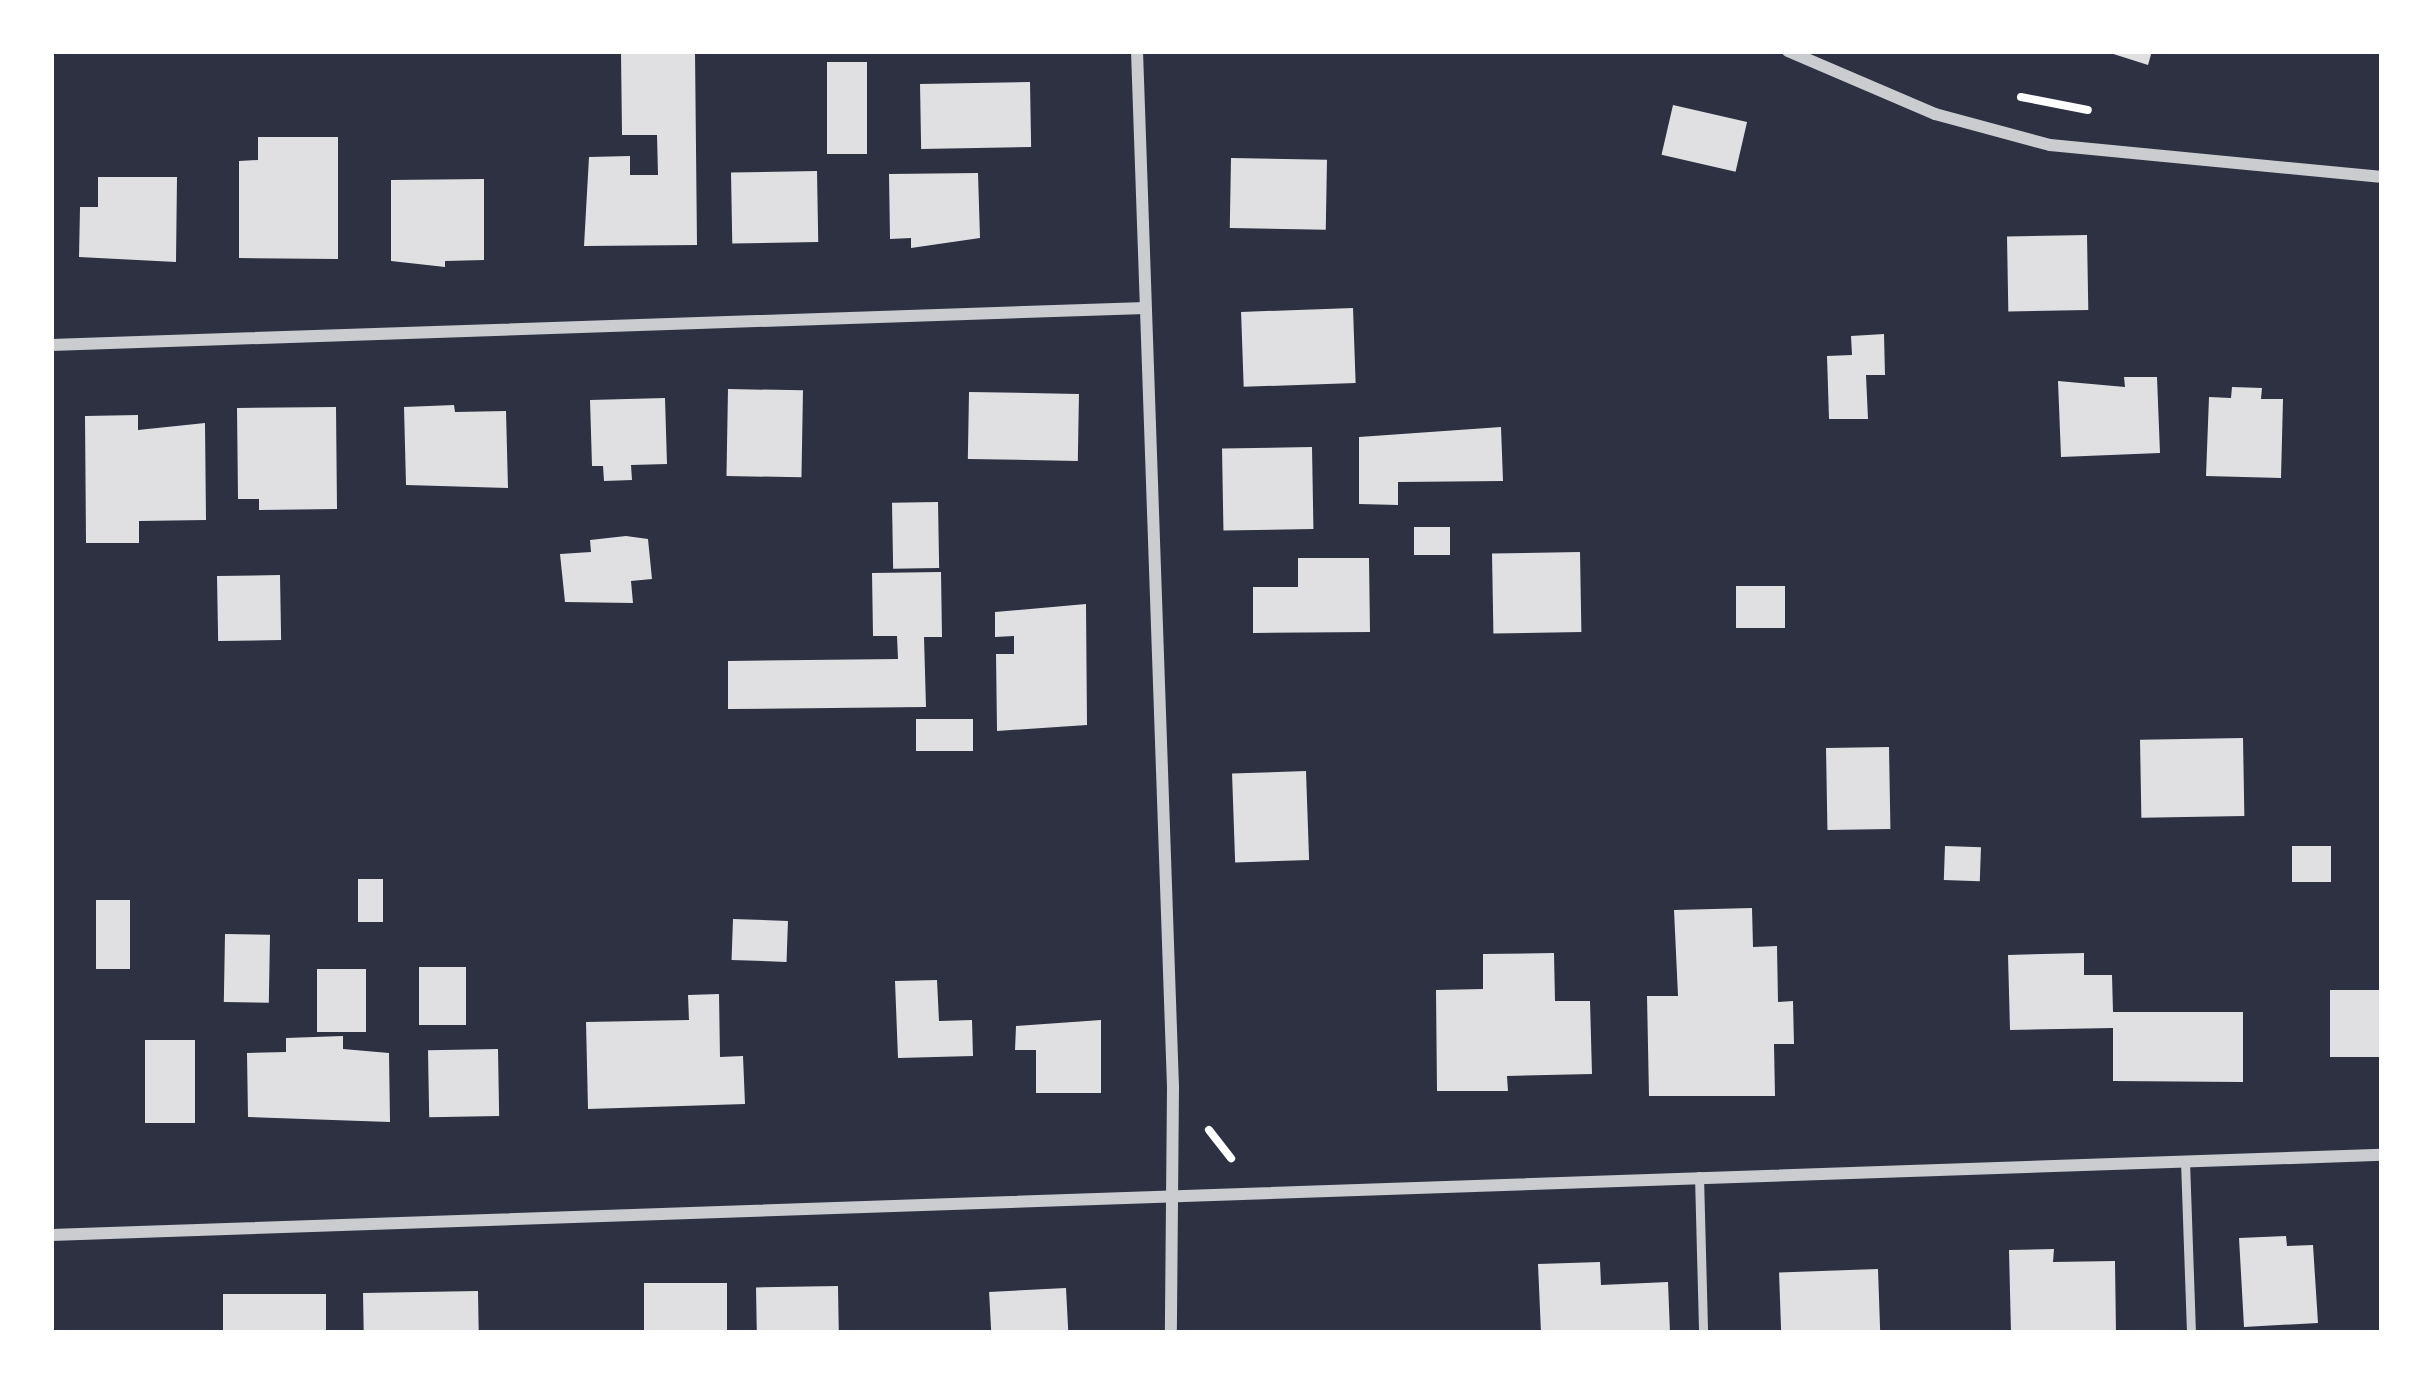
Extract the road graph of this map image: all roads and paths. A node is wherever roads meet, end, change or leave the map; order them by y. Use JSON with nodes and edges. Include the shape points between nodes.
{"nodes":[{"id":1,"x":1137,"y":51,"type":"edge"},
{"id":2,"x":1788,"y":51,"type":"edge"},
{"id":3,"x":2002,"y":94,"type":"dead end"},
{"id":4,"x":2112,"y":115,"type":"dead end"},
{"id":5,"x":2382,"y":177,"type":"edge"},
{"id":6,"x":1145,"y":308,"type":"junction"},
{"id":7,"x":51,"y":345,"type":"edge"},
{"id":8,"x":2382,"y":1155,"type":"edge"},
{"id":9,"x":2185,"y":1161,"type":"junction"},
{"id":10,"x":1699,"y":1176,"type":"junction"},
{"id":11,"x":1172,"y":1192,"type":"junction"},
{"id":12,"x":51,"y":1235,"type":"edge"},
{"id":13,"x":1172,"y":1333,"type":"edge"},
{"id":14,"x":1703,"y":1333,"type":"edge"},
{"id":15,"x":2191,"y":1333,"type":"edge"}],
"edges":[{"from":1,"to":6,"type":"street"},
{"from":2,"to":5,"type":"street","via":[[1935,114],[2029,140]]},
{"from":3,"to":4,"type":"path"},
{"from":6,"to":7,"type":"street"},
{"from":6,"to":11,"type":"street"},
{"from":8,"to":9,"type":"street"},
{"from":9,"to":10,"type":"street"},
{"from":9,"to":15,"type":"lane"},
{"from":10,"to":11,"type":"street"},
{"from":10,"to":14,"type":"lane"},
{"from":11,"to":12,"type":"street"},
{"from":11,"to":13,"type":"street"}]}
